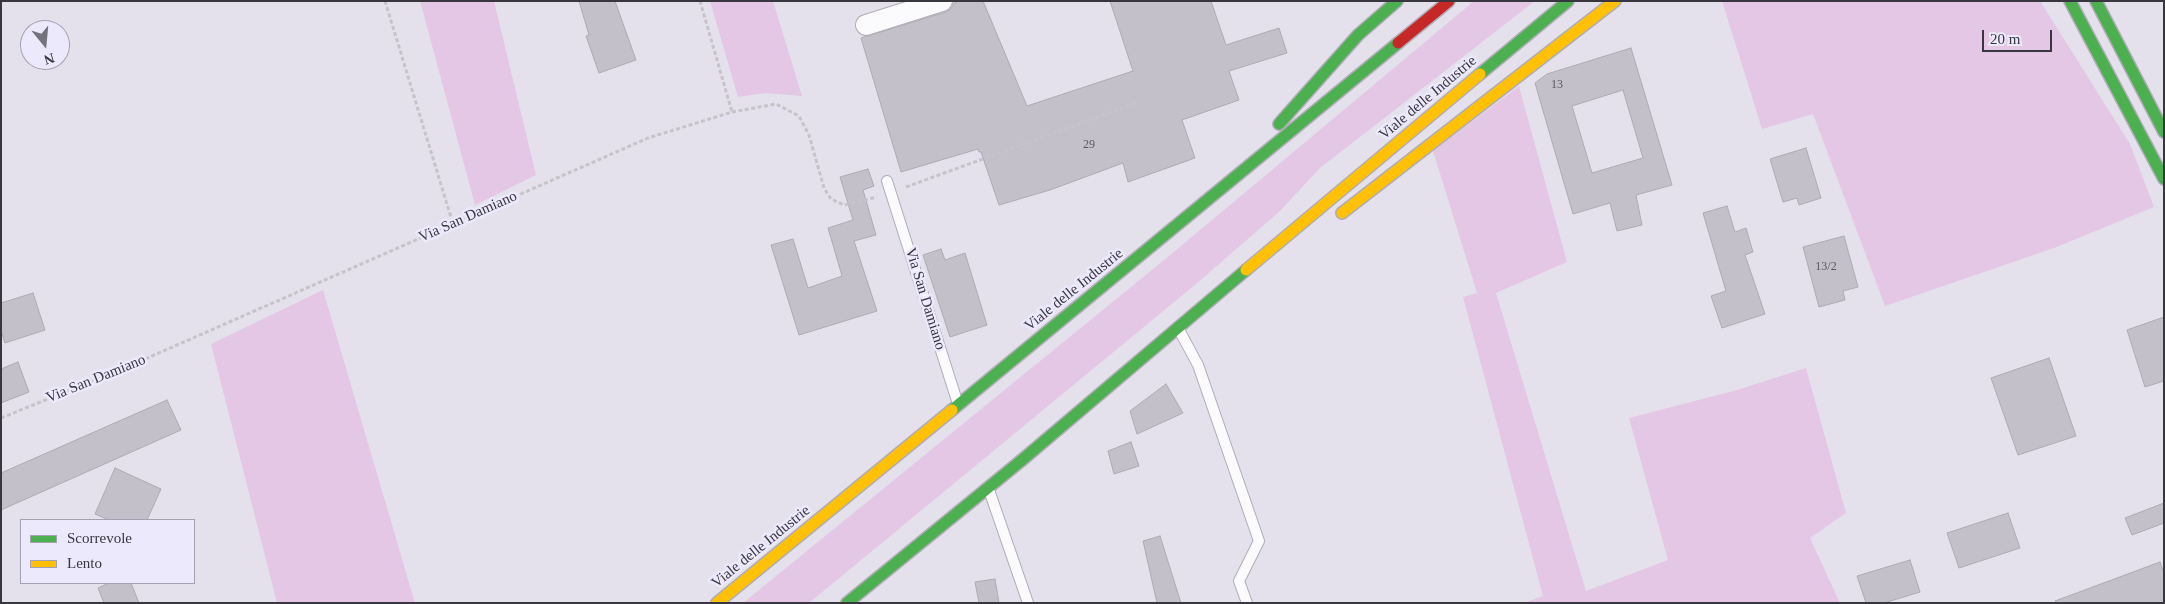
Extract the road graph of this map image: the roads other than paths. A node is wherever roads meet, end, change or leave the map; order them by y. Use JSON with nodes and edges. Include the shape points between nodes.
{"nodes":[{"id":1,"x":942,"y":1,"type":"edge"},
{"id":2,"x":1397,"y":1,"type":"edge"},
{"id":3,"x":1450,"y":1,"type":"edge"},
{"id":4,"x":1568,"y":1,"type":"edge"},
{"id":5,"x":1615,"y":1,"type":"edge"},
{"id":6,"x":2070,"y":1,"type":"edge"},
{"id":7,"x":2096,"y":1,"type":"edge"},
{"id":8,"x":866,"y":25,"type":"dead end"},
{"id":9,"x":2164,"y":132,"type":"edge"},
{"id":10,"x":2164,"y":179,"type":"edge"},
{"id":11,"x":887,"y":181,"type":"dead end"},
{"id":12,"x":1224,"y":186,"type":"junction"},
{"id":13,"x":1332,"y":221,"type":"dead end"},
{"id":14,"x":1292,"y":247,"type":"dead end"},
{"id":15,"x":1250,"y":266,"type":"junction"},
{"id":16,"x":1178,"y":326,"type":"junction"},
{"id":17,"x":958,"y":405,"type":"junction"},
{"id":18,"x":988,"y":487,"type":"junction"},
{"id":19,"x":717,"y":603,"type":"edge"},
{"id":20,"x":846,"y":603,"type":"edge"},
{"id":21,"x":1028,"y":603,"type":"edge"},
{"id":22,"x":1247,"y":603,"type":"edge"}],
"edges":[{"from":1,"to":8,"type":"street"},
{"from":2,"to":12,"type":"main road","via":[[1358,35]]},
{"from":3,"to":12,"type":"main road","name":"Viale delle Industrie"},
{"from":4,"to":15,"type":"main road","name":"Viale delle Industrie"},
{"from":5,"to":13,"type":"main road"},
{"from":6,"to":10,"type":"main road"},
{"from":7,"to":9,"type":"main road"},
{"from":11,"to":17,"type":"lane","name":"Via San Damiano"},
{"from":12,"to":17,"type":"main road","name":"Viale delle Industrie"},
{"from":14,"to":15,"type":"main road"},
{"from":15,"to":16,"type":"main road","name":"Viale delle Industrie"},
{"from":16,"to":18,"type":"main road","name":"Viale delle Industrie"},
{"from":16,"to":22,"type":"lane","via":[[1198,365],[1259,541],[1239,581]]},
{"from":17,"to":19,"type":"main road","name":"Viale delle Industrie"},
{"from":18,"to":20,"type":"main road","name":"Viale delle Industrie"},
{"from":18,"to":21,"type":"lane"}]}
